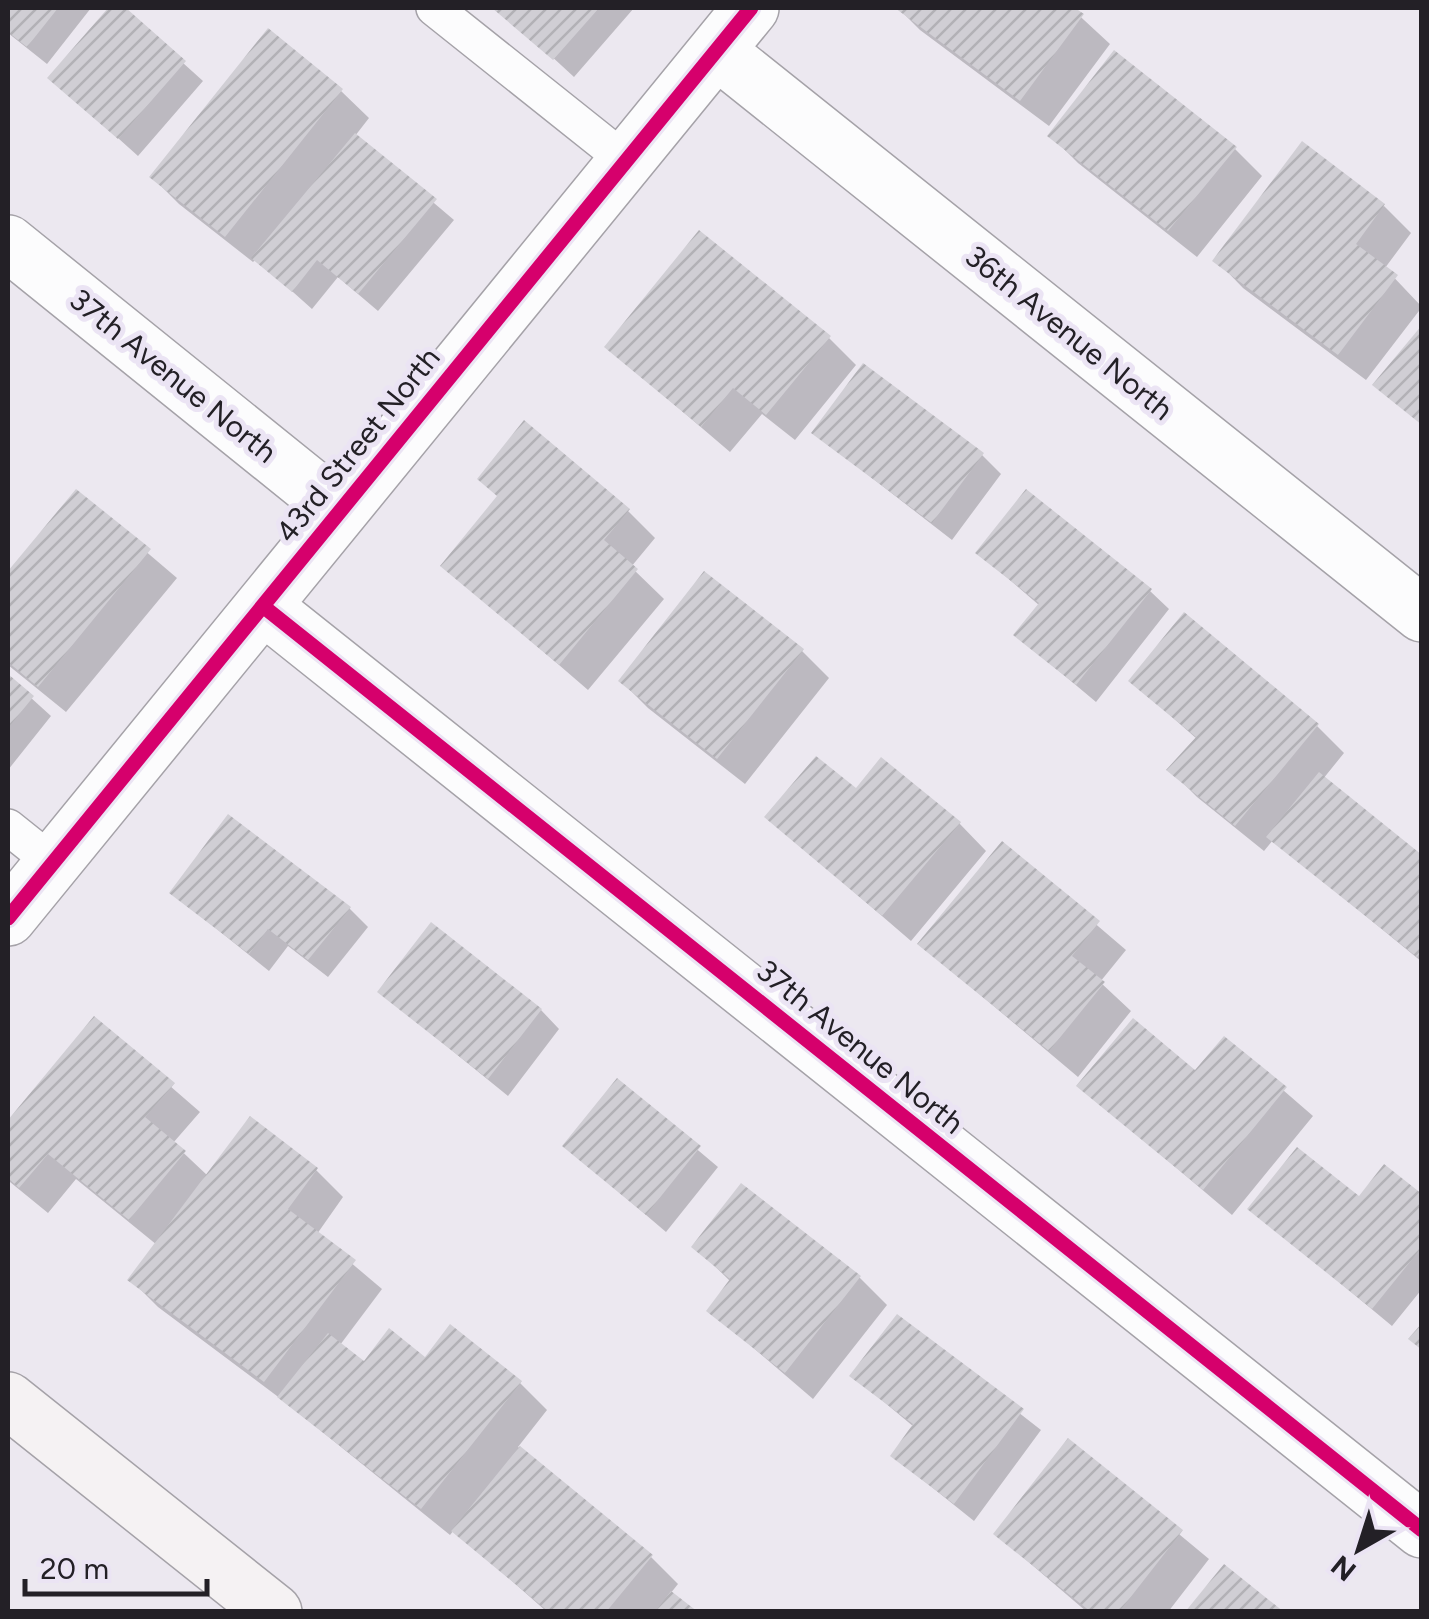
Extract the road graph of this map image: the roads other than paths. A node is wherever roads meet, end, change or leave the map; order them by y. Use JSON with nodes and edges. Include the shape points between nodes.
{"nodes":[{"id":1,"x":434,"y":8,"type":"edge"},
{"id":2,"x":751,"y":8,"type":"edge"},
{"id":3,"x":717,"y":51,"type":"junction"},
{"id":4,"x":626,"y":161,"type":"junction"},
{"id":5,"x":8,"y":243,"type":"edge"},
{"id":6,"x":338,"y":509,"type":"junction"},
{"id":7,"x":264,"y":607,"type":"junction"},
{"id":8,"x":1422,"y":614,"type":"edge"},
{"id":9,"x":8,"y":827,"type":"edge"},
{"id":10,"x":52,"y":864,"type":"junction"},
{"id":11,"x":8,"y":918,"type":"edge"},
{"id":12,"x":8,"y":1400,"type":"edge"},
{"id":13,"x":1422,"y":1530,"type":"edge"},
{"id":14,"x":274,"y":1612,"type":"edge"}],
"edges":[{"from":1,"to":4,"type":"lane"},
{"from":2,"to":3,"type":"street","name":"43rd Street North"},
{"from":3,"to":4,"type":"street","name":"43rd Street North"},
{"from":3,"to":8,"type":"street","name":"36th Avenue North"},
{"from":4,"to":6,"type":"street","name":"43rd Street North"},
{"from":5,"to":6,"type":"street","name":"37th Avenue North"},
{"from":6,"to":7,"type":"street","name":"43rd Street North"},
{"from":7,"to":10,"type":"street","name":"43rd Street North"},
{"from":7,"to":13,"type":"street","name":"37th Avenue North"},
{"from":9,"to":10,"type":"lane"},
{"from":10,"to":11,"type":"street","name":"43rd Street North"},
{"from":12,"to":14,"type":"main road"}]}
